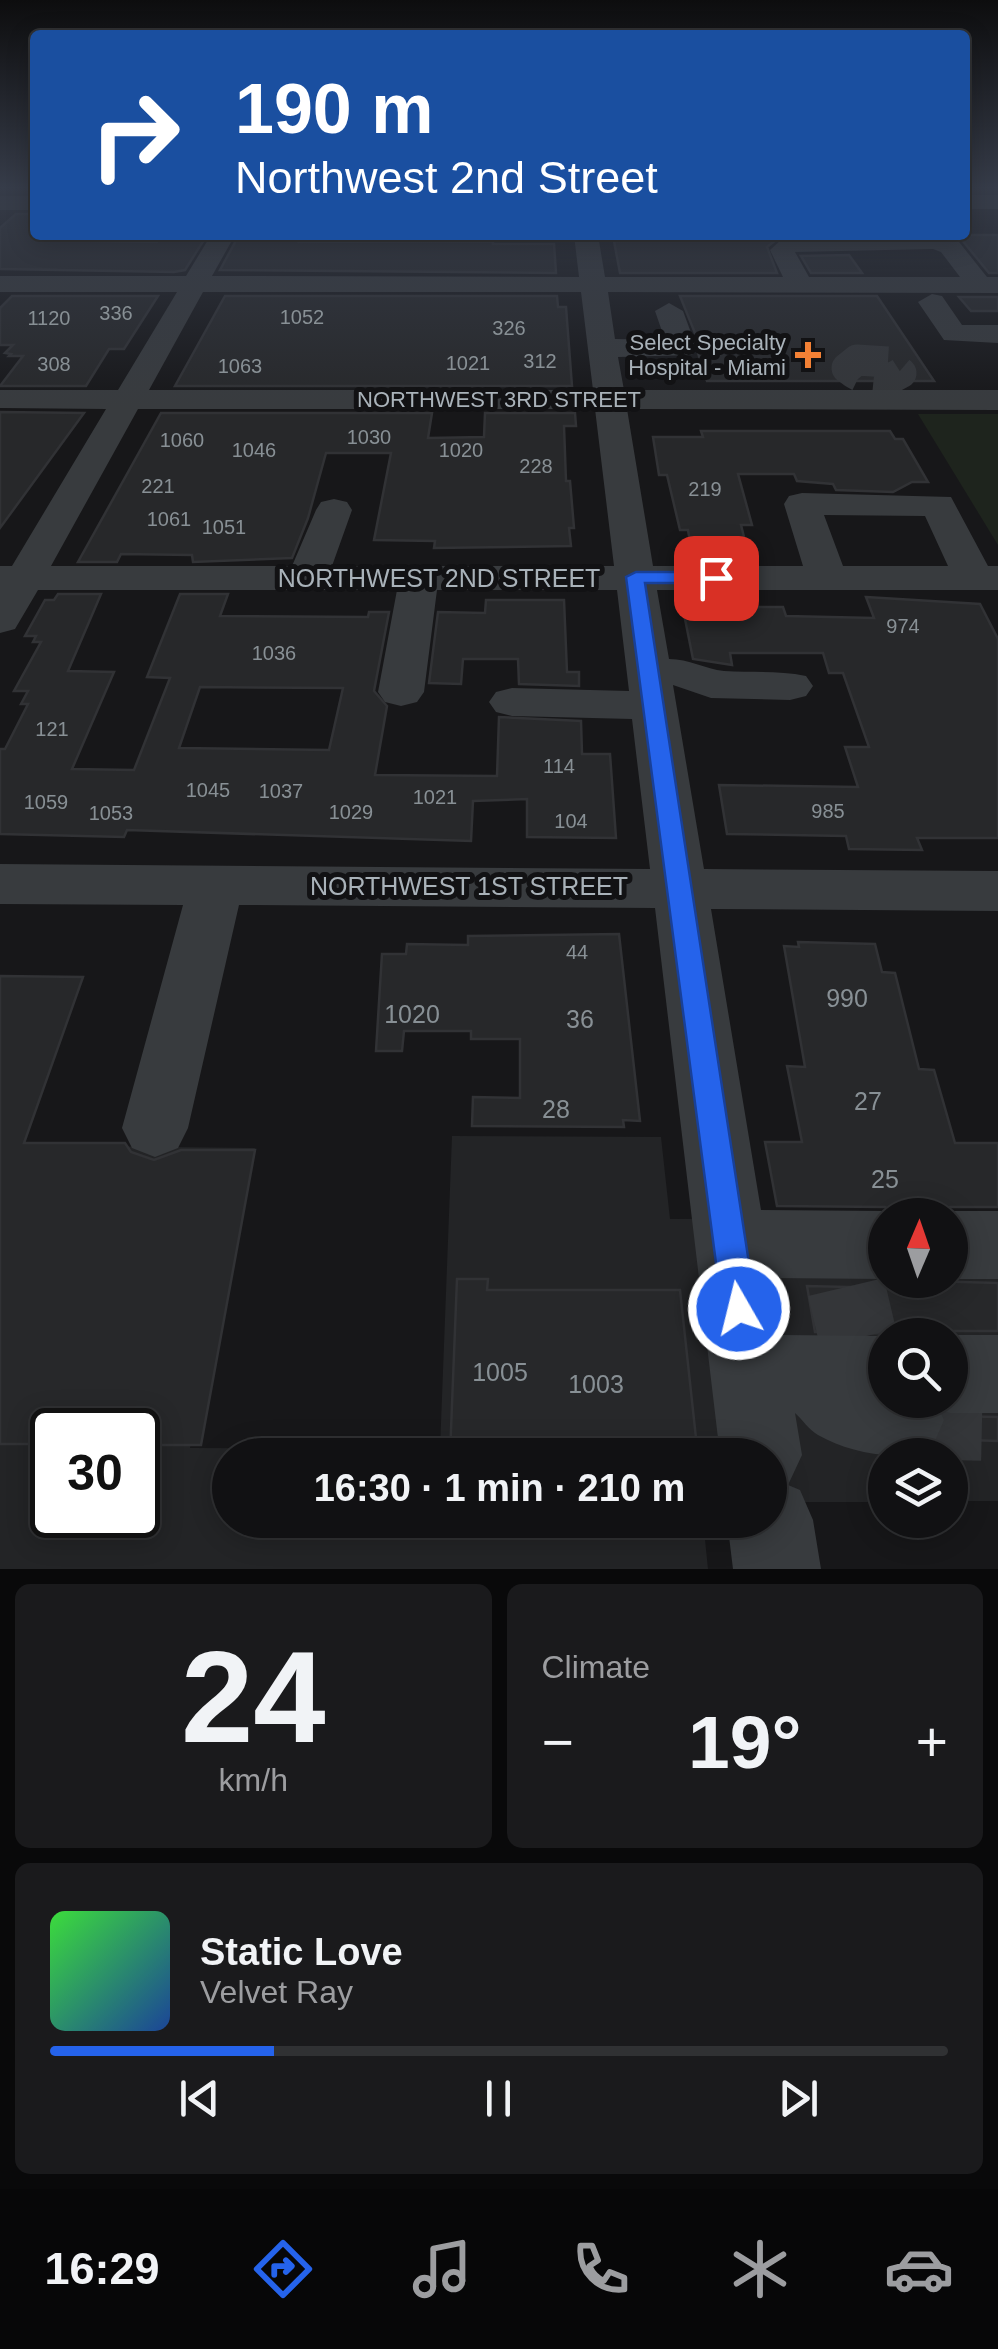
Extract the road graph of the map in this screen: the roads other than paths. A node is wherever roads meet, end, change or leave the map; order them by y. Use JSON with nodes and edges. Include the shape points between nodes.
{"nodes":[{"id":1,"x":208,"y":261,"type":"edge"},
{"id":2,"x":569,"y":261,"type":"edge"},
{"id":3,"x":589,"y":261,"type":"edge"},
{"id":4,"x":600,"y":261,"type":"edge"},
{"id":5,"x":788,"y":261,"type":"edge"},
{"id":6,"x":966,"y":261,"type":"edge"},
{"id":7,"x":0,"y":284,"type":"edge"},
{"id":8,"x":195,"y":284,"type":"junction"},
{"id":9,"x":800,"y":284,"type":"junction"},
{"id":10,"x":989,"y":284,"type":"edge"},
{"id":11,"x":927,"y":290,"type":"junction"},
{"id":12,"x":669,"y":311,"type":"dead end"},
{"id":13,"x":998,"y":334,"type":"edge"},
{"id":14,"x":606,"y":374,"type":"junction"},
{"id":15,"x":0,"y":399,"type":"edge"},
{"id":16,"x":130,"y":399,"type":"junction"},
{"id":17,"x":998,"y":400,"type":"edge"},
{"id":18,"x":334,"y":510,"type":"dead end"},
{"id":19,"x":636,"y":577,"type":"junction"},
{"id":20,"x":12,"y":578,"type":"edge"},
{"id":21,"x":307,"y":578,"type":"junction"},
{"id":22,"x":419,"y":578,"type":"junction"},
{"id":23,"x":827,"y":578,"type":"junction"},
{"id":24,"x":986,"y":578,"type":"edge"},
{"id":25,"x":0,"y":620,"type":"edge"},
{"id":26,"x":790,"y":686,"type":"dead end"},
{"id":27,"x":650,"y":688,"type":"junction"},
{"id":28,"x":401,"y":692,"type":"dead end"},
{"id":29,"x":512,"y":702,"type":"dead end"},
{"id":30,"x":0,"y":884,"type":"edge"},
{"id":31,"x":216,"y":885,"type":"junction"},
{"id":32,"x":680,"y":888,"type":"junction"},
{"id":33,"x":998,"y":891,"type":"edge"},
{"id":34,"x":155,"y":1128,"type":"dead end"},
{"id":35,"x":730,"y":1244,"type":"junction"},
{"id":36,"x":968,"y":1245,"type":"edge"},
{"id":37,"x":998,"y":1245,"type":"edge"},
{"id":38,"x":850,"y":1336,"type":"edge"},
{"id":39,"x":998,"y":1374,"type":"edge"},
{"id":40,"x":774,"y":1438,"type":"edge"},
{"id":41,"x":773,"y":1538,"type":"edge"},
{"id":42,"x":777,"y":1569,"type":"edge"}],
"edges":[{"from":1,"to":8,"type":"street"},
{"from":2,"to":8,"type":"street"},
{"from":3,"to":14,"type":"street"},
{"from":4,"to":9,"type":"street"},
{"from":5,"to":9,"type":"street"},
{"from":6,"to":10,"type":"street"},
{"from":7,"to":8,"type":"street"},
{"from":8,"to":16,"type":"street"},
{"from":9,"to":11,"type":"street"},
{"from":10,"to":11,"type":"street"},
{"from":11,"to":13,"type":"street","via":[[954,334]]},
{"from":12,"to":14,"type":"street","via":[[684,357]]},
{"from":14,"to":16,"type":"street","name":"NORTHWEST 3RD STREET"},
{"from":14,"to":17,"type":"street","name":"NORTHWEST 3RD STREET","via":[[744,400],[750,417],[949,388]]},
{"from":14,"to":19,"type":"street"},
{"from":15,"to":16,"type":"street","name":"NORTHWEST 3RD STREET"},
{"from":16,"to":20,"type":"street"},
{"from":18,"to":21,"type":"street"},
{"from":19,"to":22,"type":"street","name":"NORTHWEST 2ND STREET"},
{"from":19,"to":23,"type":"street","name":"NORTHWEST 2ND STREET"},
{"from":19,"to":27,"type":"street"},
{"from":20,"to":21,"type":"street","name":"NORTHWEST 2ND STREET"},
{"from":20,"to":25,"type":"street"},
{"from":21,"to":22,"type":"street","name":"NORTHWEST 2ND STREET"},
{"from":22,"to":28,"type":"street"},
{"from":23,"to":24,"type":"street","name":"NORTHWEST 2ND STREET"},
{"from":23,"to":24,"type":"street","via":[[802,504],[938,505]]},
{"from":26,"to":27,"type":"street","via":[[711,684],[685,672]]},
{"from":27,"to":29,"type":"street"},
{"from":27,"to":32,"type":"street"},
{"from":30,"to":31,"type":"street","name":"NORTHWEST 1ST STREET"},
{"from":31,"to":32,"type":"street","name":"NORTHWEST 1ST STREET"},
{"from":31,"to":34,"type":"street"},
{"from":32,"to":33,"type":"street","name":"NORTHWEST 1ST STREET"},
{"from":32,"to":35,"type":"street"},
{"from":35,"to":38,"type":"street"},
{"from":35,"to":38,"type":"street"},
{"from":36,"to":37,"type":"street"},
{"from":38,"to":39,"type":"street"},
{"from":38,"to":40,"type":"street"},
{"from":41,"to":42,"type":"street"}]}
